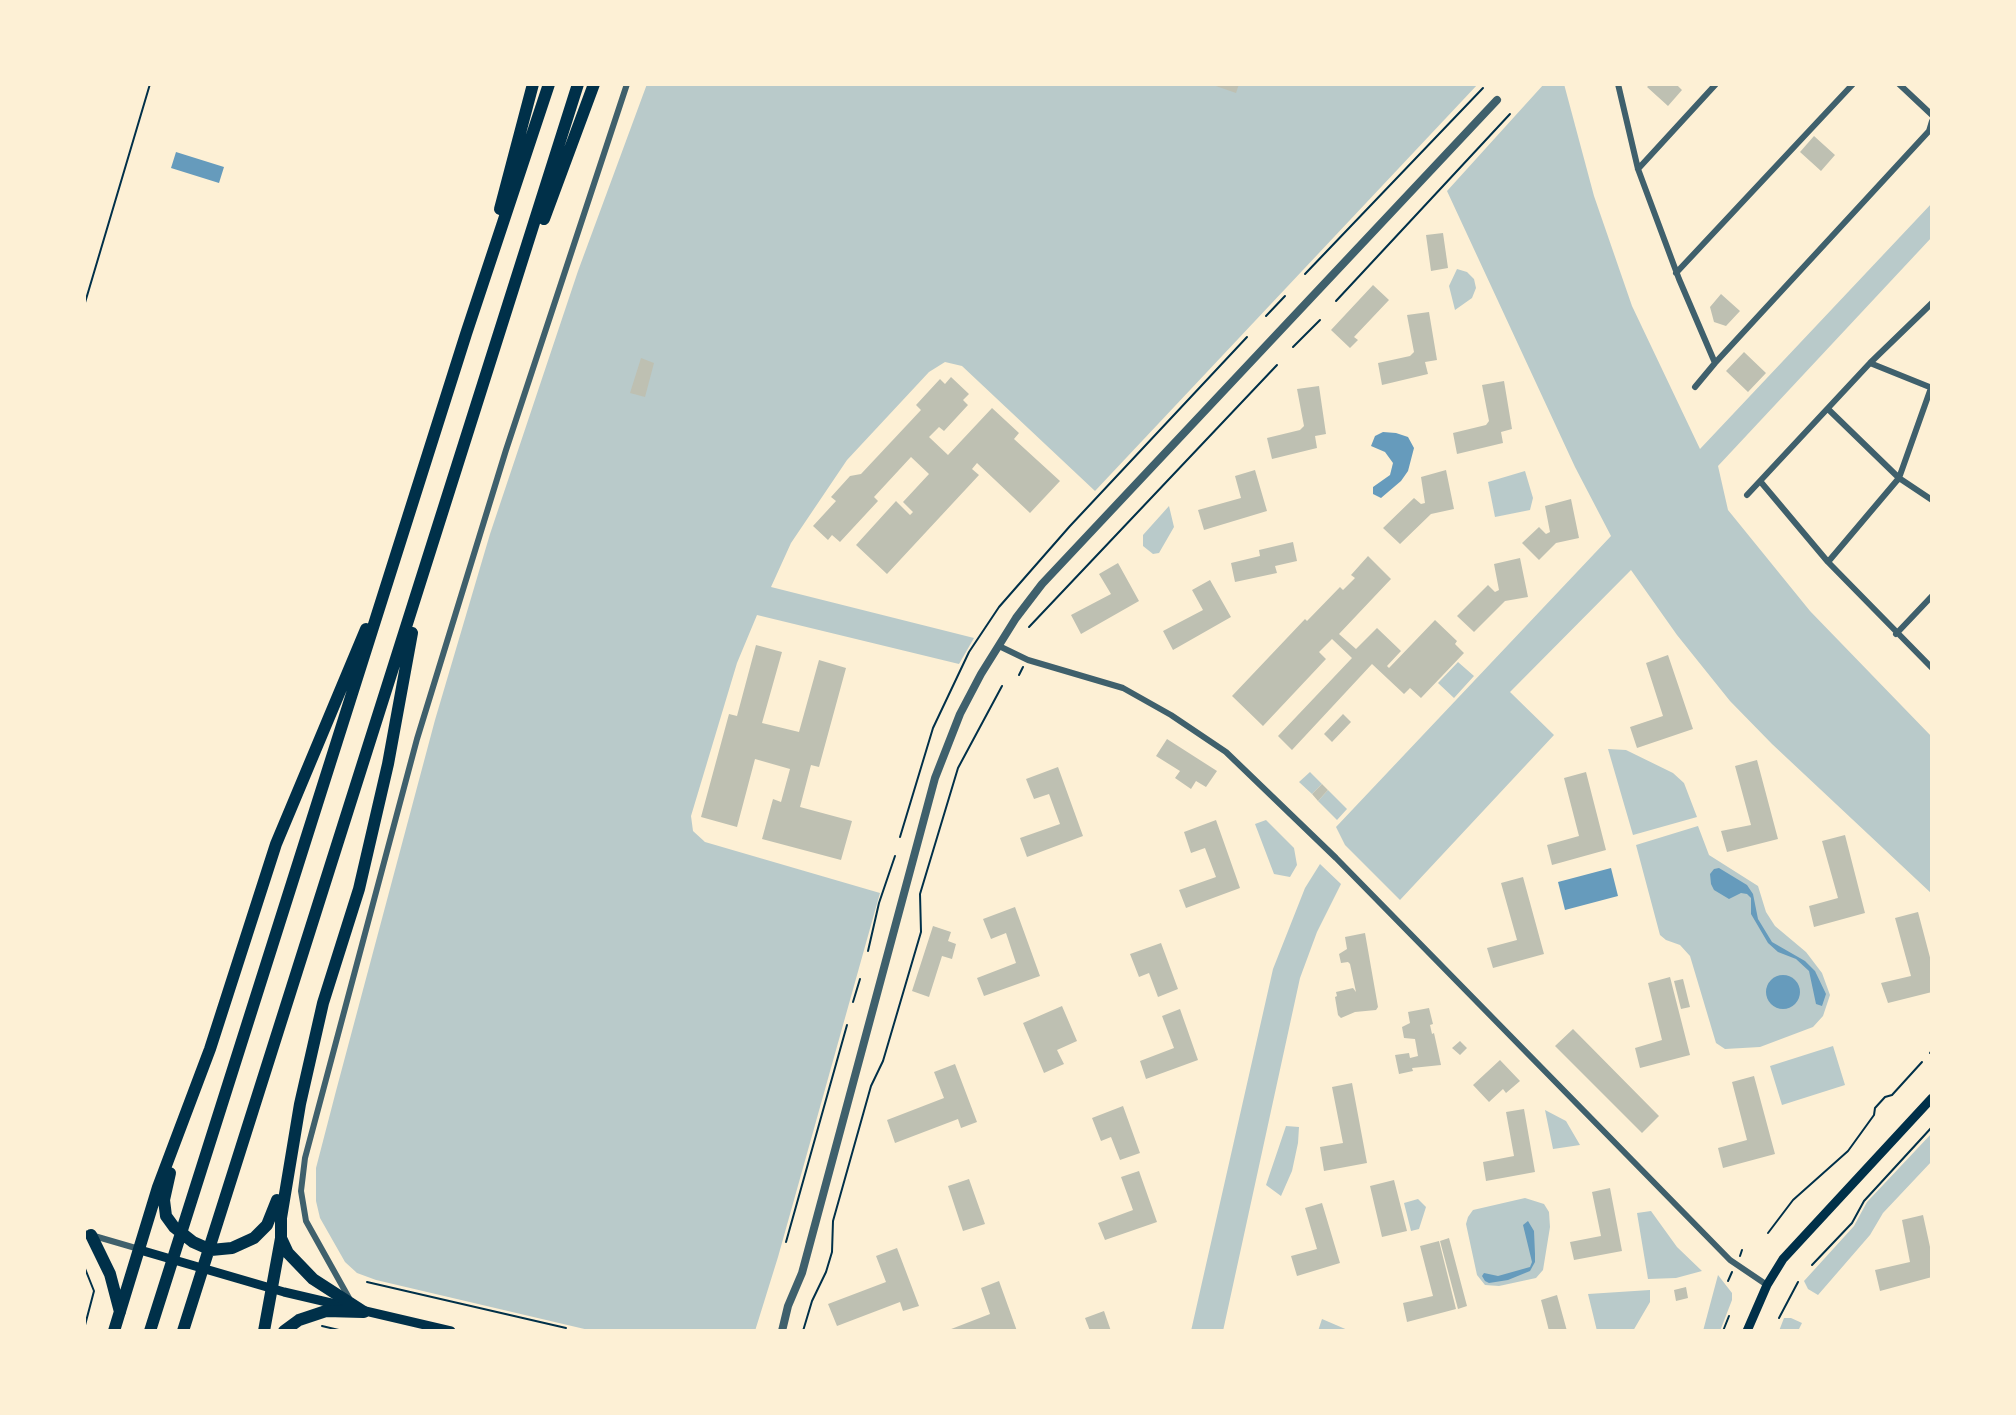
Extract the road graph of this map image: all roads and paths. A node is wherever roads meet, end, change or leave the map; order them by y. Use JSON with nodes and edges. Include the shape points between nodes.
{"nodes":[{"id":1,"x":150,"y":84,"type":"edge"},
{"id":2,"x":533,"y":84,"type":"edge"},
{"id":3,"x":549,"y":84,"type":"edge"},
{"id":4,"x":578,"y":84,"type":"edge"},
{"id":5,"x":594,"y":84,"type":"edge"},
{"id":6,"x":627,"y":84,"type":"edge"},
{"id":7,"x":1618,"y":84,"type":"edge"},
{"id":8,"x":1716,"y":84,"type":"edge"},
{"id":9,"x":1853,"y":84,"type":"edge"},
{"id":10,"x":1899,"y":84,"type":"edge"},
{"id":11,"x":1483,"y":88,"type":"dead end"},
{"id":12,"x":1497,"y":100,"type":"dead end"},
{"id":13,"x":1510,"y":114,"type":"dead end"},
{"id":14,"x":1932,"y":115,"type":"edge"},
{"id":15,"x":1932,"y":121,"type":"edge"},
{"id":16,"x":1638,"y":169,"type":"junction"},
{"id":17,"x":1676,"y":273,"type":"junction"},
{"id":18,"x":1305,"y":274,"type":"dead end"},
{"id":19,"x":1285,"y":296,"type":"dead end"},
{"id":20,"x":1336,"y":301,"type":"dead end"},
{"id":21,"x":1931,"y":305,"type":"edge"},
{"id":22,"x":84,"y":306,"type":"edge"},
{"id":23,"x":1266,"y":316,"type":"dead end"},
{"id":24,"x":1320,"y":320,"type":"dead end"},
{"id":25,"x":466,"y":334,"type":"junction"},
{"id":26,"x":1247,"y":337,"type":"dead end"},
{"id":27,"x":499,"y":341,"type":"junction"},
{"id":28,"x":1293,"y":347,"type":"dead end"},
{"id":29,"x":1715,"y":363,"type":"junction"},
{"id":30,"x":1870,"y":363,"type":"junction"},
{"id":31,"x":1277,"y":365,"type":"dead end"},
{"id":32,"x":1695,"y":387,"type":"dead end"},
{"id":33,"x":1931,"y":388,"type":"edge"},
{"id":34,"x":1828,"y":409,"type":"junction"},
{"id":35,"x":1141,"y":451,"type":"dead end"},
{"id":36,"x":1899,"y":478,"type":"junction"},
{"id":37,"x":1760,"y":481,"type":"junction"},
{"id":38,"x":1747,"y":495,"type":"dead end"},
{"id":39,"x":1932,"y":500,"type":"edge"},
{"id":40,"x":1828,"y":562,"type":"junction"},
{"id":41,"x":393,"y":568,"type":"junction"},
{"id":42,"x":422,"y":583,"type":"junction"},
{"id":43,"x":1932,"y":596,"type":"edge"},
{"id":44,"x":1029,"y":627,"type":"dead end"},
{"id":45,"x":1896,"y":634,"type":"junction"},
{"id":46,"x":999,"y":646,"type":"junction"},
{"id":47,"x":1932,"y":668,"type":"edge"},
{"id":48,"x":1002,"y":686,"type":"dead end"},
{"id":49,"x":895,"y":856,"type":"dead end"},
{"id":50,"x":868,"y":951,"type":"dead end"},
{"id":51,"x":860,"y":979,"type":"dead end"},
{"id":52,"x":853,"y":1002,"type":"dead end"},
{"id":53,"x":847,"y":1025,"type":"dead end"},
{"id":54,"x":1922,"y":1062,"type":"dead end"},
{"id":55,"x":1932,"y":1098,"type":"edge"},
{"id":56,"x":300,"y":1104,"type":"junction"},
{"id":57,"x":184,"y":1114,"type":"junction"},
{"id":58,"x":1932,"y":1127,"type":"edge"},
{"id":59,"x":1768,"y":1233,"type":"dead end"},
{"id":60,"x":88,"y":1234,"type":"edge"},
{"id":61,"x":281,"y":1238,"type":"junction"},
{"id":62,"x":786,"y":1242,"type":"dead end"},
{"id":63,"x":140,"y":1250,"type":"junction"},
{"id":64,"x":1812,"y":1265,"type":"dead end"},
{"id":65,"x":84,"y":1266,"type":"edge"},
{"id":66,"x":367,"y":1282,"type":"dead end"},
{"id":67,"x":1798,"y":1282,"type":"dead end"},
{"id":68,"x":1767,"y":1285,"type":"junction"},
{"id":69,"x":272,"y":1289,"type":"junction"},
{"id":70,"x":359,"y":1309,"type":"junction"},
{"id":71,"x":120,"y":1314,"type":"junction"},
{"id":72,"x":1729,"y":1316,"type":"dead end"},
{"id":73,"x":1779,"y":1318,"type":"dead end"},
{"id":74,"x":319,"y":1325,"type":"dead end"},
{"id":75,"x":566,"y":1328,"type":"dead end"},
{"id":76,"x":84,"y":1329,"type":"edge"},
{"id":77,"x":114,"y":1331,"type":"edge"},
{"id":78,"x":150,"y":1331,"type":"edge"},
{"id":79,"x":183,"y":1331,"type":"edge"},
{"id":80,"x":264,"y":1331,"type":"edge"},
{"id":81,"x":284,"y":1331,"type":"edge"},
{"id":82,"x":343,"y":1331,"type":"edge"},
{"id":83,"x":451,"y":1331,"type":"edge"},
{"id":84,"x":782,"y":1331,"type":"edge"},
{"id":85,"x":803,"y":1331,"type":"edge"},
{"id":86,"x":1723,"y":1331,"type":"edge"},
{"id":87,"x":1747,"y":1331,"type":"edge"}],
"edges":[{"from":1,"to":22,"type":"path"},
{"from":2,"to":25,"type":"highway"},
{"from":3,"to":25,"type":"highway"},
{"from":4,"to":27,"type":"highway"},
{"from":5,"to":27,"type":"highway"},
{"from":6,"to":70,"type":"street","via":[[510,439],[417,739],[305,1158],[301,1191],[306,1221],[336,1279]]},
{"from":7,"to":16,"type":"street"},
{"from":8,"to":16,"type":"street"},
{"from":9,"to":17,"type":"street"},
{"from":10,"to":14,"type":"street"},
{"from":11,"to":18,"type":"path"},
{"from":12,"to":46,"type":"street","via":[[1084,538],[1028,601]]},
{"from":13,"to":20,"type":"path"},
{"from":15,"to":29,"type":"street","via":[[1929,131]]},
{"from":16,"to":17,"type":"street"},
{"from":17,"to":29,"type":"street"},
{"from":19,"to":23,"type":"path"},
{"from":21,"to":30,"type":"street"},
{"from":24,"to":28,"type":"path"},
{"from":25,"to":41,"type":"highway"},
{"from":26,"to":35,"type":"path"},
{"from":27,"to":42,"type":"highway"},
{"from":29,"to":32,"type":"street"},
{"from":30,"to":33,"type":"street"},
{"from":30,"to":34,"type":"street"},
{"from":31,"to":44,"type":"path"},
{"from":33,"to":36,"type":"street"},
{"from":34,"to":36,"type":"street"},
{"from":34,"to":37,"type":"street"},
{"from":36,"to":39,"type":"street"},
{"from":36,"to":40,"type":"street"},
{"from":37,"to":38,"type":"street"},
{"from":37,"to":40,"type":"street"},
{"from":40,"to":45,"type":"street"},
{"from":41,"to":57,"type":"highway","via":[[276,844],[210,1049]]},
{"from":41,"to":78,"type":"highway"},
{"from":42,"to":56,"type":"highway","via":[[388,764],[359,890],[323,1003]]},
{"from":42,"to":79,"type":"highway"},
{"from":43,"to":45,"type":"street"},
{"from":45,"to":47,"type":"street"},
{"from":46,"to":68,"type":"street","via":[[1028,660],[1123,688],[1226,752],[1338,859],[1730,1260]]},
{"from":46,"to":84,"type":"street","via":[[960,714],[936,778],[802,1272]]},
{"from":48,"to":85,"type":"path","via":[[958,768],[921,894],[921,932],[883,1061],[864,1109],[833,1221],[832,1252]]},
{"from":49,"to":50,"type":"path"},
{"from":51,"to":52,"type":"path"},
{"from":53,"to":62,"type":"path"},
{"from":54,"to":59,"type":"path","via":[[1875,1108],[1848,1151],[1793,1200]]},
{"from":55,"to":68,"type":"main road","via":[[1783,1259]]},
{"from":56,"to":57,"type":"highway","via":[[275,1211],[267,1225],[254,1238],[232,1248],[211,1250],[193,1242],[166,1216],[164,1200]]},
{"from":56,"to":61,"type":"highway"},
{"from":57,"to":63,"type":"highway"},
{"from":58,"to":64,"type":"path"},
{"from":60,"to":63,"type":"street"},
{"from":60,"to":71,"type":"highway","via":[[110,1274]]},
{"from":61,"to":69,"type":"highway"},
{"from":61,"to":70,"type":"highway","via":[[288,1254],[306,1272]]},
{"from":63,"to":69,"type":"main road"},
{"from":63,"to":71,"type":"highway"},
{"from":65,"to":76,"type":"path","via":[[94,1292]]},
{"from":66,"to":75,"type":"path"},
{"from":67,"to":73,"type":"path"},
{"from":68,"to":87,"type":"main road"},
{"from":69,"to":70,"type":"main road"},
{"from":69,"to":80,"type":"highway"},
{"from":70,"to":81,"type":"highway","via":[[326,1311],[299,1320]]},
{"from":70,"to":83,"type":"main road"},
{"from":71,"to":77,"type":"highway"},
{"from":72,"to":86,"type":"path"},
{"from":74,"to":82,"type":"path"}]}
